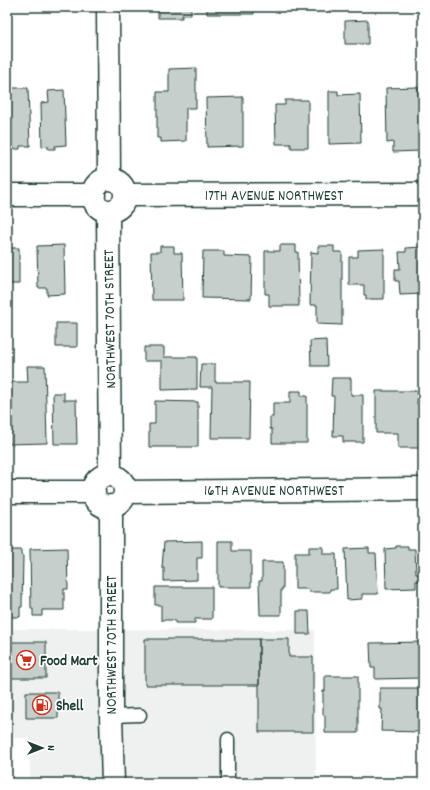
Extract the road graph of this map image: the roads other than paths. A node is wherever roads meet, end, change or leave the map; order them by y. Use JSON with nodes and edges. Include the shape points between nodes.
{"nodes":[{"id":1,"x":108,"y":7,"type":"edge"},
{"id":2,"x":109,"y":179,"type":"junction"},
{"id":3,"x":423,"y":194,"type":"edge"},
{"id":4,"x":7,"y":195,"type":"edge"},
{"id":5,"x":125,"y":195,"type":"junction"},
{"id":6,"x":101,"y":203,"type":"junction"},
{"id":7,"x":110,"y":475,"type":"junction"},
{"id":8,"x":423,"y":489,"type":"edge"},
{"id":9,"x":7,"y":492,"type":"edge"},
{"id":10,"x":94,"y":492,"type":"junction"},
{"id":11,"x":118,"y":499,"type":"junction"},
{"id":12,"x":140,"y":715,"type":"dead end"},
{"id":13,"x":111,"y":716,"type":"junction"},
{"id":14,"x":228,"y":739,"type":"dead end"},
{"id":15,"x":112,"y":783,"type":"edge"},
{"id":16,"x":228,"y":783,"type":"edge"}],
"edges":[{"from":1,"to":2,"type":"street"},
{"from":2,"to":5,"type":"street","via":[[121,184]]},
{"from":2,"to":6,"type":"street","via":[[102,181],[96,188]]},
{"from":3,"to":5,"type":"street","name":"17TH AVENUE NORTHWEST"},
{"from":4,"to":6,"type":"street"},
{"from":5,"to":6,"type":"street","via":[[122,204],[114,210]]},
{"from":6,"to":7,"type":"street","name":"NORTHWEST 70TH STREET"},
{"from":7,"to":10,"type":"street","via":[[98,480]]},
{"from":7,"to":11,"type":"street","via":[[124,484]]},
{"from":8,"to":11,"type":"street","name":"16TH AVENUE NORTHWEST"},
{"from":9,"to":10,"type":"street"},
{"from":10,"to":11,"type":"street","via":[[98,502],[103,505]]},
{"from":11,"to":13,"type":"street","name":"NORTHWEST 70TH STREET"},
{"from":12,"to":13,"type":"lane"},
{"from":13,"to":15,"type":"street","name":"NORTHWEST 70TH STREET"},
{"from":14,"to":16,"type":"lane"}]}
